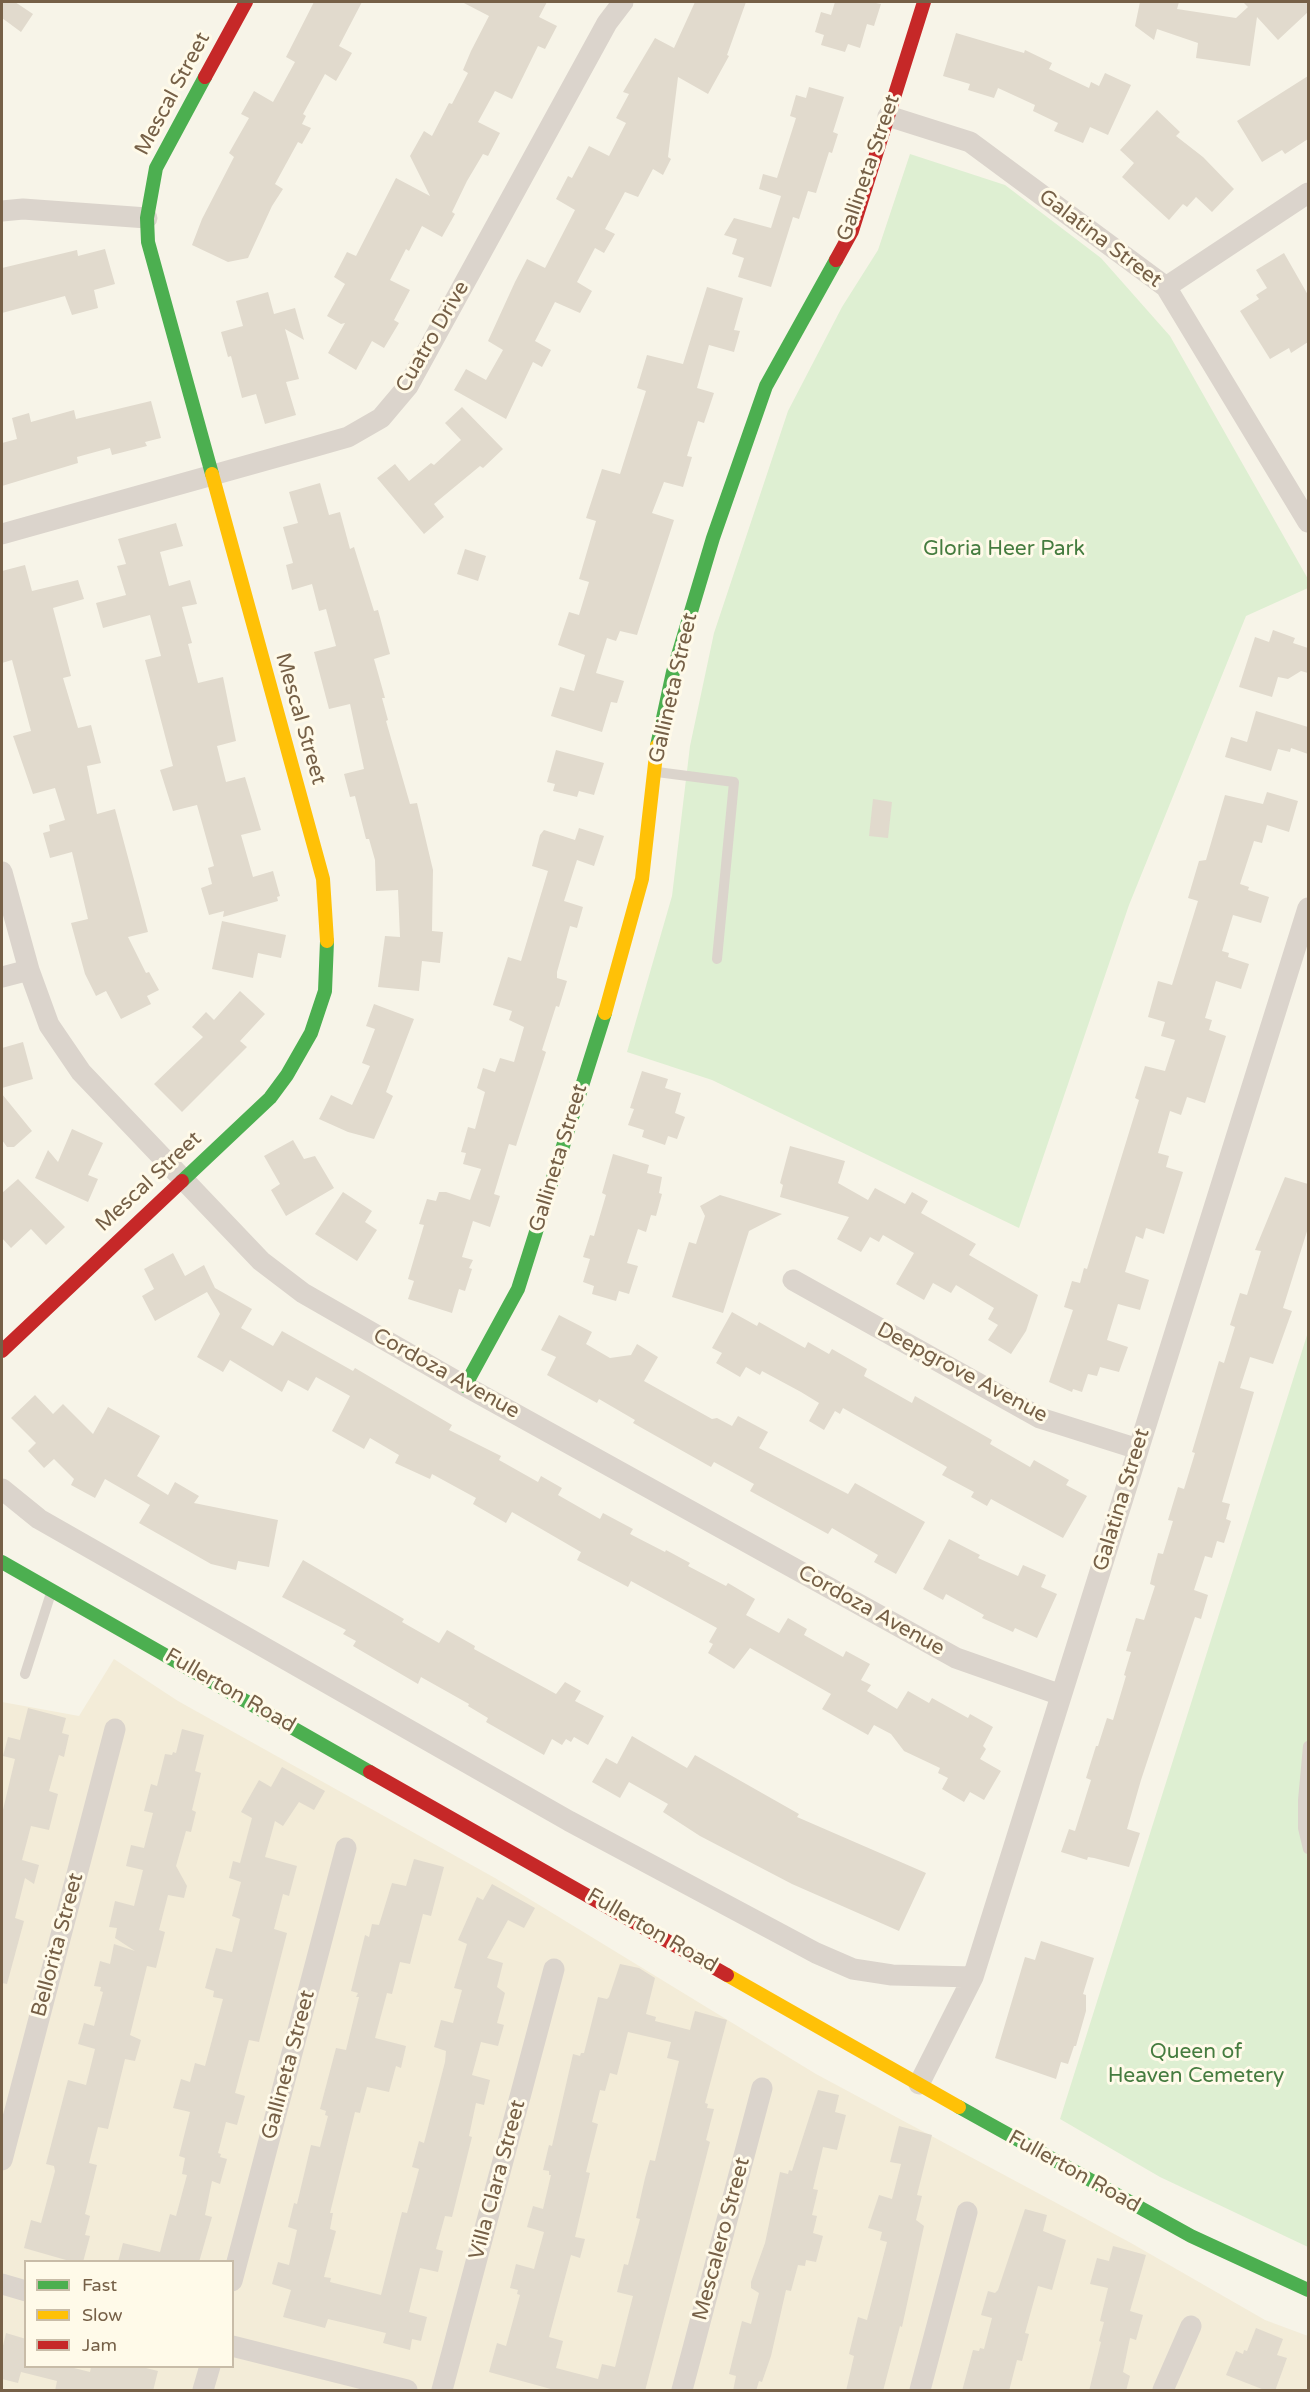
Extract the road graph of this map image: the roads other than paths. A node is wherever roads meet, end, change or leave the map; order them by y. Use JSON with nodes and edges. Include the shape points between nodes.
{"nodes":[{"id":1,"x":246,"y":2,"type":"edge"},
{"id":2,"x":623,"y":2,"type":"edge"},
{"id":3,"x":924,"y":2,"type":"edge"},
{"id":4,"x":888,"y":116,"type":"junction"},
{"id":5,"x":1308,"y":193,"type":"edge"},
{"id":6,"x":2,"y":211,"type":"edge"},
{"id":7,"x":147,"y":218,"type":"junction"},
{"id":8,"x":1166,"y":287,"type":"junction"},
{"id":9,"x":210,"y":476,"type":"junction"},
{"id":10,"x":1308,"y":522,"type":"edge"},
{"id":11,"x":2,"y":534,"type":"edge"},
{"id":12,"x":654,"y":771,"type":"junction"},
{"id":13,"x":2,"y":872,"type":"edge"},
{"id":14,"x":1308,"y":908,"type":"edge"},
{"id":15,"x":717,"y":959,"type":"dead end"},
{"id":16,"x":28,"y":970,"type":"junction"},
{"id":17,"x":2,"y":977,"type":"edge"},
{"id":18,"x":181,"y":1179,"type":"junction"},
{"id":19,"x":793,"y":1280,"type":"dead end"},
{"id":20,"x":2,"y":1352,"type":"edge"},
{"id":21,"x":465,"y":1386,"type":"junction"},
{"id":22,"x":1138,"y":1449,"type":"junction"},
{"id":23,"x":2,"y":1489,"type":"edge"},
{"id":24,"x":2,"y":1562,"type":"edge"},
{"id":25,"x":52,"y":1590,"type":"junction"},
{"id":26,"x":25,"y":1674,"type":"dead end"},
{"id":27,"x":1061,"y":1695,"type":"junction"},
{"id":28,"x":115,"y":1729,"type":"dead end"},
{"id":29,"x":1308,"y":1746,"type":"edge"},
{"id":30,"x":346,"y":1848,"type":"dead end"},
{"id":31,"x":1308,"y":1849,"type":"edge"},
{"id":32,"x":554,"y":1969,"type":"dead end"},
{"id":33,"x":973,"y":1977,"type":"junction"},
{"id":34,"x":919,"y":2084,"type":"junction"},
{"id":35,"x":762,"y":2088,"type":"dead end"},
{"id":36,"x":2,"y":2160,"type":"edge"},
{"id":37,"x":967,"y":2212,"type":"dead end"},
{"id":38,"x":234,"y":2273,"type":"edge"},
{"id":39,"x":2,"y":2284,"type":"edge"},
{"id":40,"x":24,"y":2290,"type":"edge"},
{"id":41,"x":1308,"y":2290,"type":"edge"},
{"id":42,"x":1191,"y":2326,"type":"dead end"},
{"id":43,"x":234,"y":2347,"type":"edge"},
{"id":44,"x":210,"y":2368,"type":"edge"},
{"id":45,"x":203,"y":2391,"type":"edge"},
{"id":46,"x":407,"y":2391,"type":"edge"},
{"id":47,"x":442,"y":2391,"type":"edge"},
{"id":48,"x":682,"y":2391,"type":"edge"},
{"id":49,"x":920,"y":2391,"type":"edge"},
{"id":50,"x":1162,"y":2391,"type":"edge"}],
"edges":[{"from":1,"to":7,"type":"street","name":"Mescal Street","via":[[156,168]]},
{"from":2,"to":9,"type":"street","name":"Cuatro Drive","via":[[607,22],[408,386],[381,418],[348,437]]},
{"from":3,"to":4,"type":"street","name":"Gallineta Street"},
{"from":4,"to":8,"type":"street","name":"Galatina Street","via":[[970,142]]},
{"from":4,"to":12,"type":"street","name":"Gallineta Street","via":[[852,231],[762,397],[713,538],[673,672]]},
{"from":5,"to":8,"type":"street"},
{"from":6,"to":7,"type":"street","via":[[23,209]]},
{"from":7,"to":9,"type":"street","name":"Mescal Street","via":[[148,242]]},
{"from":8,"to":10,"type":"street","name":"Galatina Street"},
{"from":9,"to":11,"type":"street","name":"Cuatro Drive"},
{"from":9,"to":18,"type":"street","name":"Mescal Street","via":[[323,879],[328,969],[319,1013],[287,1075],[270,1098]]},
{"from":12,"to":15,"type":"lane","via":[[734,782]]},
{"from":12,"to":21,"type":"street","name":"Gallineta Street","via":[[642,879],[621,963],[518,1289]]},
{"from":13,"to":16,"type":"street","name":"Cordoza Avenue"},
{"from":14,"to":22,"type":"street","name":"Galatina Street"},
{"from":16,"to":17,"type":"street"},
{"from":16,"to":18,"type":"street","name":"Cordoza Avenue","via":[[49,1025],[81,1072]]},
{"from":18,"to":20,"type":"street","name":"Mescal Street"},
{"from":18,"to":21,"type":"street","name":"Cordoza Avenue","via":[[261,1261],[303,1293]]},
{"from":19,"to":22,"type":"street","name":"Deepgrove Avenue","via":[[1040,1418]]},
{"from":21,"to":27,"type":"street","name":"Cordoza Avenue","via":[[956,1658]]},
{"from":22,"to":27,"type":"street","name":"Galatina Street"},
{"from":23,"to":33,"type":"street","via":[[39,1520],[569,1821],[816,1953],[853,1969],[892,1975]]},
{"from":24,"to":25,"type":"street","name":"Fullerton Road"},
{"from":25,"to":26,"type":"lane"},
{"from":25,"to":34,"type":"street","name":"Fullerton Road"},
{"from":27,"to":33,"type":"street","name":"Galatina Street"},
{"from":28,"to":36,"type":"street","name":"Bellorita Street"},
{"from":29,"to":31,"type":"lane","via":[[1303,1800]]},
{"from":30,"to":38,"type":"street","name":"Gallineta Street"},
{"from":32,"to":47,"type":"street","name":"Villa Clara Street"},
{"from":33,"to":34,"type":"street","name":"Galatina Street"},
{"from":34,"to":41,"type":"street","name":"Fullerton Road","via":[[1191,2236]]},
{"from":35,"to":48,"type":"street","name":"Mescalero Street"},
{"from":37,"to":49,"type":"street"},
{"from":39,"to":40,"type":"street"},
{"from":42,"to":50,"type":"street"},
{"from":43,"to":46,"type":"street"},
{"from":44,"to":45,"type":"street"}]}
